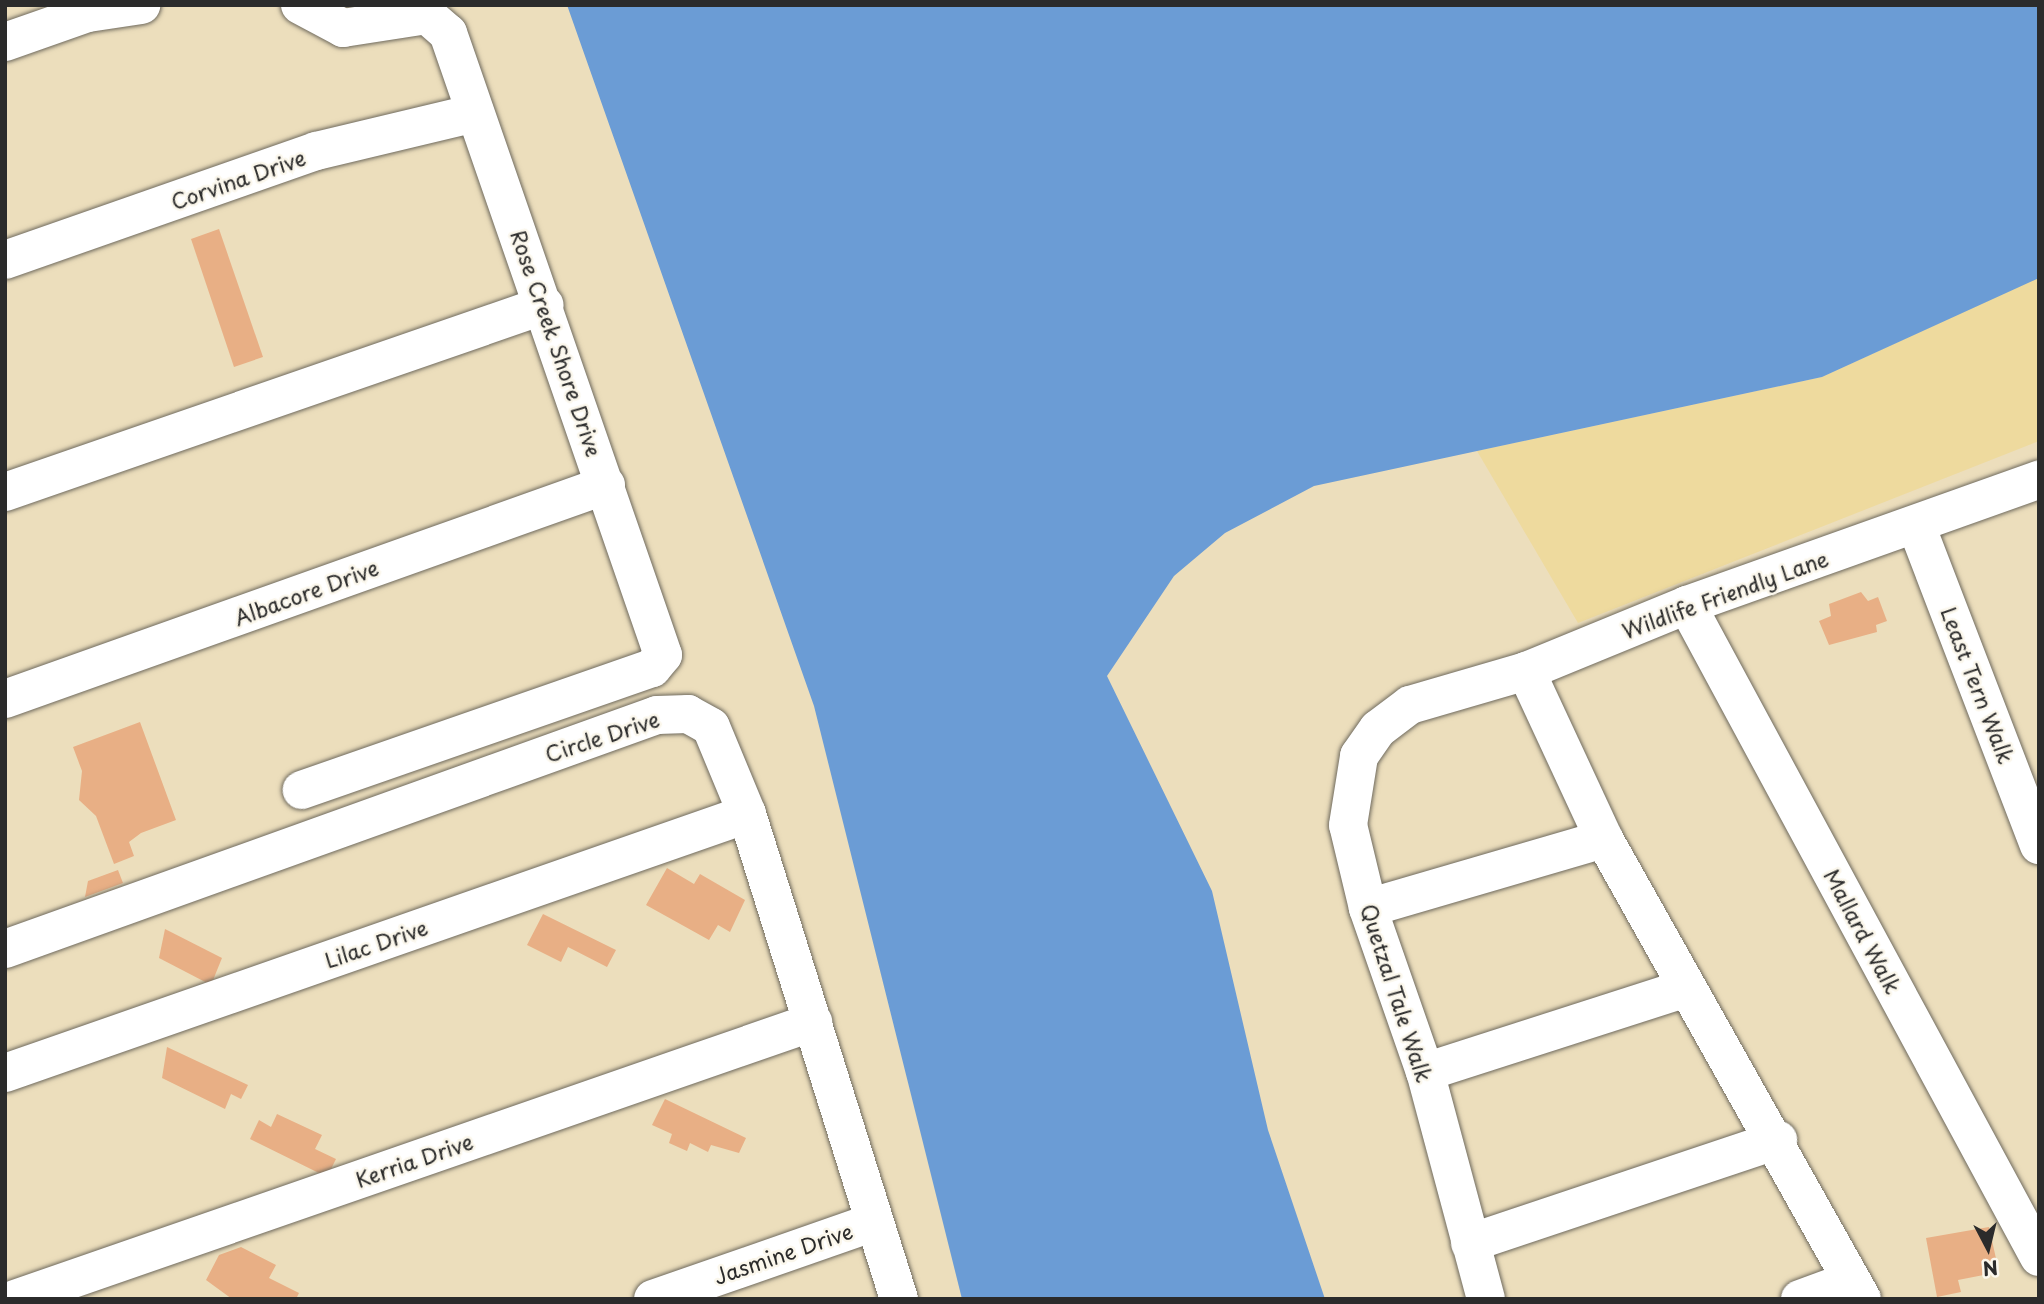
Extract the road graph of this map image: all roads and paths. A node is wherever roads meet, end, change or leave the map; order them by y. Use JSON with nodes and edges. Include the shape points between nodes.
{"nodes":[{"id":1,"x":141,"y":5,"type":"edge"},
{"id":2,"x":299,"y":5,"type":"edge"},
{"id":3,"x":5,"y":41,"type":"edge"},
{"id":4,"x":475,"y":113,"type":"junction"},
{"id":5,"x":5,"y":260,"type":"edge"},
{"id":6,"x":545,"y":305,"type":"junction"},
{"id":7,"x":2039,"y":480,"type":"edge"},
{"id":8,"x":606,"y":485,"type":"junction"},
{"id":9,"x":5,"y":492,"type":"edge"},
{"id":10,"x":1916,"y":525,"type":"junction"},
{"id":11,"x":1687,"y":605,"type":"junction"},
{"id":12,"x":1526,"y":671,"type":"junction"},
{"id":13,"x":5,"y":699,"type":"edge"},
{"id":14,"x":1410,"y":705,"type":"joint"},
{"id":15,"x":302,"y":790,"type":"dead end"},
{"id":16,"x":747,"y":814,"type":"junction"},
{"id":17,"x":1604,"y":839,"type":"junction"},
{"id":18,"x":2039,"y":845,"type":"edge"},
{"id":19,"x":1368,"y":908,"type":"junction"},
{"id":20,"x":5,"y":949,"type":"edge"},
{"id":21,"x":1686,"y":988,"type":"junction"},
{"id":22,"x":813,"y":1022,"type":"junction"},
{"id":23,"x":1425,"y":1072,"type":"junction"},
{"id":24,"x":5,"y":1073,"type":"edge"},
{"id":25,"x":1779,"y":1140,"type":"junction"},
{"id":26,"x":874,"y":1222,"type":"junction"},
{"id":27,"x":1470,"y":1244,"type":"junction"},
{"id":28,"x":2039,"y":1257,"type":"edge"},
{"id":29,"x":1855,"y":1290,"type":"edge"},
{"id":30,"x":15,"y":1299,"type":"edge"},
{"id":31,"x":653,"y":1299,"type":"edge"},
{"id":32,"x":899,"y":1299,"type":"edge"},
{"id":33,"x":1486,"y":1299,"type":"edge"},
{"id":34,"x":1800,"y":1299,"type":"edge"}],
"edges":[{"from":1,"to":3,"type":"street","via":[[88,13]]},
{"from":2,"to":4,"type":"street","name":"Rose Creek Shore Drive","via":[[343,28],[428,15],[448,33]]},
{"from":4,"to":5,"type":"street","name":"Corvina Drive","via":[[316,151]]},
{"from":4,"to":6,"type":"street","name":"Rose Creek Shore Drive"},
{"from":6,"to":8,"type":"street","name":"Rose Creek Shore Drive"},
{"from":6,"to":9,"type":"street"},
{"from":7,"to":10,"type":"street","name":"Wildlife Friendly Lane"},
{"from":8,"to":13,"type":"street","name":"Albacore Drive"},
{"from":8,"to":15,"type":"street","name":"Rose Creek Shore Drive","via":[[663,654],[652,668]]},
{"from":10,"to":11,"type":"street","name":"Wildlife Friendly Lane"},
{"from":10,"to":18,"type":"street","name":"Least Tern Walk"},
{"from":11,"to":12,"type":"street","name":"Wildlife Friendly Lane"},
{"from":11,"to":28,"type":"street","name":"Mallard Walk"},
{"from":12,"to":14,"type":"street","name":"Wildlife Friendly Lane"},
{"from":12,"to":17,"type":"street"},
{"from":14,"to":19,"type":"street","name":"Quetzal Tale Walk","via":[[1378,729],[1359,756],[1348,825]]},
{"from":16,"to":20,"type":"street","name":"Circle Drive","via":[[711,727],[688,714],[657,715]]},
{"from":16,"to":22,"type":"street","name":"Circle Drive"},
{"from":16,"to":24,"type":"street","name":"Lilac Drive"},
{"from":17,"to":19,"type":"street"},
{"from":17,"to":21,"type":"street"},
{"from":19,"to":23,"type":"street","name":"Quetzal Tale Walk"},
{"from":21,"to":23,"type":"street"},
{"from":21,"to":25,"type":"street"},
{"from":22,"to":26,"type":"street","name":"Circle Drive"},
{"from":22,"to":30,"type":"street","name":"Kerria Drive"},
{"from":23,"to":27,"type":"street","name":"Quetzal Tale Walk"},
{"from":25,"to":27,"type":"street"},
{"from":25,"to":29,"type":"street"},
{"from":26,"to":31,"type":"street","name":"Jasmine Drive"},
{"from":26,"to":32,"type":"street","name":"Circle Drive"},
{"from":27,"to":33,"type":"street","name":"Quetzal Tale Walk"},
{"from":29,"to":34,"type":"street"}]}
